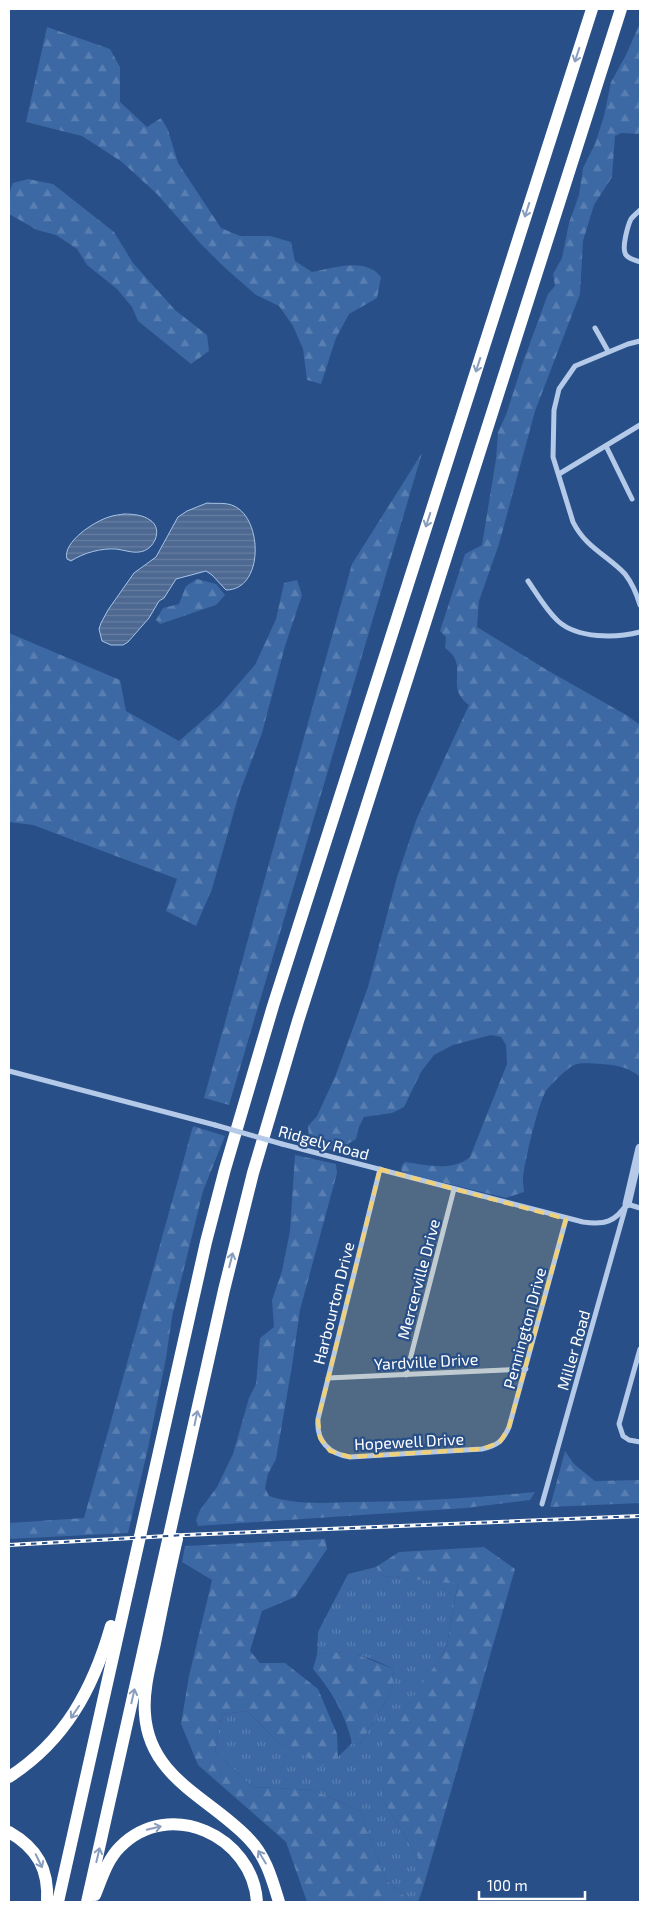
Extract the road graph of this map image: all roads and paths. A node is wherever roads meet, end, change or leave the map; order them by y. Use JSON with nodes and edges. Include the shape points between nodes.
{"nodes":[{"id":1,"x":592,"y":9,"type":"edge"},
{"id":2,"x":621,"y":9,"type":"edge"},
{"id":3,"x":640,"y":210,"type":"edge"},
{"id":4,"x":640,"y":262,"type":"edge"},
{"id":5,"x":595,"y":328,"type":"dead end"},
{"id":6,"x":640,"y":341,"type":"edge"},
{"id":7,"x":608,"y":351,"type":"junction"},
{"id":8,"x":640,"y":425,"type":"edge"},
{"id":9,"x":606,"y":446,"type":"junction"},
{"id":10,"x":559,"y":474,"type":"junction"},
{"id":11,"x":632,"y":498,"type":"dead end"},
{"id":12,"x":528,"y":581,"type":"dead end"},
{"id":13,"x":640,"y":605,"type":"edge"},
{"id":14,"x":640,"y":632,"type":"edge"},
{"id":15,"x":9,"y":1071,"type":"edge"},
{"id":16,"x":639,"y":1155,"type":"edge"},
{"id":17,"x":380,"y":1169,"type":"junction"},
{"id":18,"x":454,"y":1189,"type":"junction"},
{"id":19,"x":627,"y":1204,"type":"junction"},
{"id":20,"x":640,"y":1208,"type":"edge"},
{"id":21,"x":566,"y":1219,"type":"junction"},
{"id":22,"x":640,"y":1349,"type":"edge"},
{"id":23,"x":526,"y":1369,"type":"junction"},
{"id":24,"x":406,"y":1375,"type":"junction"},
{"id":25,"x":328,"y":1378,"type":"junction"},
{"id":26,"x":500,"y":1442,"type":"joint"},
{"id":27,"x":640,"y":1442,"type":"edge"},
{"id":28,"x":323,"y":1443,"type":"joint"},
{"id":29,"x":188,"y":1453,"type":"junction"},
{"id":30,"x":542,"y":1504,"type":"dead end"},
{"id":31,"x":136,"y":1552,"type":"junction"},
{"id":32,"x":9,"y":1777,"type":"edge"},
{"id":33,"x":9,"y":1832,"type":"edge"},
{"id":34,"x":47,"y":1902,"type":"edge"},
{"id":35,"x":58,"y":1902,"type":"edge"},
{"id":36,"x":87,"y":1902,"type":"edge"},
{"id":37,"x":94,"y":1902,"type":"edge"},
{"id":38,"x":257,"y":1902,"type":"edge"},
{"id":39,"x":279,"y":1902,"type":"edge"}],
"edges":[{"from":1,"to":31,"type":"highway","one_way":true,"via":[[247,1092],[206,1242]]},
{"from":29,"to":2,"type":"highway","one_way":true,"via":[[224,1290],[276,1094]]},
{"from":3,"to":4,"type":"street","via":[[632,218],[624,247],[626,255]]},
{"from":5,"to":7,"type":"street"},
{"from":6,"to":7,"type":"street"},
{"from":7,"to":10,"type":"street","via":[[575,366],[559,389],[554,410],[553,457]]},
{"from":8,"to":9,"type":"street"},
{"from":9,"to":10,"type":"street"},
{"from":9,"to":11,"type":"street"},
{"from":10,"to":13,"type":"street","via":[[578,531],[625,574]]},
{"from":12,"to":14,"type":"street","via":[[550,612],[568,629],[597,635],[626,636]]},
{"from":15,"to":17,"type":"street","name":"Ridgely Road","bridge":true},
{"from":16,"to":19,"type":"street"},
{"from":17,"to":18,"type":"street","name":"Ridgely Road"},
{"from":17,"to":25,"type":"street","name":"Harbourton Drive"},
{"from":18,"to":21,"type":"street","name":"Ridgely Road"},
{"from":18,"to":24,"type":"street","name":"Mercerville Drive"},
{"from":19,"to":20,"type":"street"},
{"from":19,"to":21,"type":"street","name":"Ridgely Road","via":[[616,1218],[604,1223]]},
{"from":19,"to":30,"type":"street","name":"Miller Road"},
{"from":21,"to":23,"type":"street","name":"Pennington Drive"},
{"from":22,"to":27,"type":"street","via":[[619,1424],[621,1438]]},
{"from":23,"to":24,"type":"street","name":"Yardville Drive"},
{"from":23,"to":26,"type":"street","name":"Pennington Drive","via":[[509,1427]]},
{"from":24,"to":25,"type":"street","name":"Yardville Drive"},
{"from":25,"to":28,"type":"street","name":"Harbourton Drive","via":[[318,1419],[318,1432]]},
{"from":26,"to":28,"type":"street","name":"Hopewell Drive","via":[[482,1449],[350,1457],[330,1451]]},
{"from":36,"to":29,"type":"highway","one_way":true},
{"from":39,"to":29,"type":"highway","one_way":true,"via":[[259,1851],[249,1838],[173,1776],[157,1753],[146,1726],[147,1681],[189,1480]]},
{"from":31,"to":32,"type":"highway","one_way":true,"via":[[95,1676],[81,1703],[42,1750]]},
{"from":31,"to":35,"type":"highway"},
{"from":33,"to":34,"type":"highway","one_way":true,"via":[[29,1846],[39,1860],[46,1879]]},
{"from":37,"to":38,"type":"highway","one_way":true,"via":[[108,1865],[120,1847],[145,1830],[177,1825],[215,1835],[236,1852],[254,1883]]}]}
